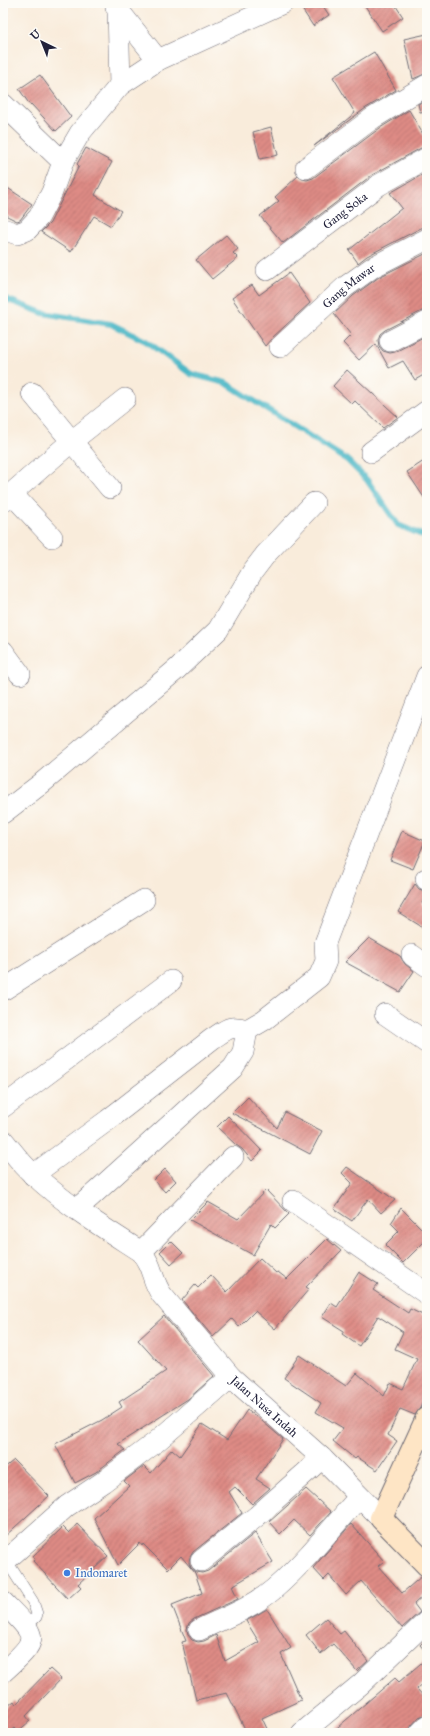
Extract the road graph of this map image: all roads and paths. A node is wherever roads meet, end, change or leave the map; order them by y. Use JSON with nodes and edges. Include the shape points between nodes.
{"nodes":[{"id":1,"x":283,"y":3,"type":"edge"},
{"id":2,"x":116,"y":6,"type":"edge"},
{"id":3,"x":158,"y":60,"type":"junction"},
{"id":4,"x":120,"y":85,"type":"junction"},
{"id":5,"x":427,"y":85,"type":"edge"},
{"id":6,"x":3,"y":104,"type":"edge"},
{"id":7,"x":427,"y":158,"type":"edge"},
{"id":8,"x":63,"y":162,"type":"junction"},
{"id":9,"x":306,"y":168,"type":"dead end"},
{"id":10,"x":3,"y":229,"type":"edge"},
{"id":11,"x":427,"y":239,"type":"edge"},
{"id":12,"x":266,"y":270,"type":"dead end"},
{"id":13,"x":427,"y":322,"type":"edge"},
{"id":14,"x":390,"y":341,"type":"dead end"},
{"id":15,"x":280,"y":347,"type":"dead end"},
{"id":16,"x":32,"y":393,"type":"dead end"},
{"id":17,"x":125,"y":400,"type":"dead end"},
{"id":18,"x":427,"y":411,"type":"edge"},
{"id":19,"x":72,"y":441,"type":"junction"},
{"id":20,"x":371,"y":452,"type":"dead end"},
{"id":21,"x":110,"y":488,"type":"dead end"},
{"id":22,"x":8,"y":498,"type":"edge"},
{"id":23,"x":314,"y":503,"type":"dead end"},
{"id":24,"x":52,"y":537,"type":"dead end"},
{"id":25,"x":3,"y":651,"type":"edge"},
{"id":26,"x":20,"y":674,"type":"dead end"},
{"id":27,"x":427,"y":676,"type":"edge"},
{"id":28,"x":3,"y":813,"type":"edge"},
{"id":29,"x":144,"y":900,"type":"dead end"},
{"id":30,"x":171,"y":982,"type":"dead end"},
{"id":31,"x":3,"y":990,"type":"edge"},
{"id":32,"x":385,"y":1014,"type":"dead end"},
{"id":33,"x":247,"y":1030,"type":"junction"},
{"id":34,"x":427,"y":1043,"type":"edge"},
{"id":35,"x":3,"y":1107,"type":"edge"},
{"id":36,"x":3,"y":1140,"type":"edge"},
{"id":37,"x":233,"y":1157,"type":"dead end"},
{"id":38,"x":33,"y":1175,"type":"junction"},
{"id":39,"x":293,"y":1201,"type":"dead end"},
{"id":40,"x":77,"y":1209,"type":"junction"},
{"id":41,"x":141,"y":1252,"type":"junction"},
{"id":42,"x":427,"y":1294,"type":"edge"},
{"id":43,"x":232,"y":1377,"type":"junction"},
{"id":44,"x":427,"y":1418,"type":"edge"},
{"id":45,"x":322,"y":1458,"type":"junction"},
{"id":46,"x":359,"y":1497,"type":"junction"},
{"id":47,"x":381,"y":1518,"type":"junction"},
{"id":48,"x":4,"y":1561,"type":"edge"},
{"id":49,"x":201,"y":1561,"type":"dead end"},
{"id":50,"x":427,"y":1565,"type":"edge"},
{"id":51,"x":3,"y":1602,"type":"edge"},
{"id":52,"x":427,"y":1620,"type":"edge"},
{"id":53,"x":26,"y":1626,"type":"junction"},
{"id":54,"x":199,"y":1630,"type":"dead end"},
{"id":55,"x":3,"y":1672,"type":"edge"},
{"id":56,"x":427,"y":1726,"type":"edge"},
{"id":57,"x":302,"y":1733,"type":"edge"},
{"id":58,"x":420,"y":1733,"type":"edge"}],
"edges":[{"from":1,"to":3,"type":"street"},
{"from":2,"to":3,"type":"street"},
{"from":2,"to":4,"type":"street"},
{"from":3,"to":4,"type":"street"},
{"from":4,"to":8,"type":"street","via":[[80,133]]},
{"from":5,"to":9,"type":"street","via":[[374,118]]},
{"from":6,"to":8,"type":"street"},
{"from":7,"to":12,"type":"street","name":"Gang Soka","via":[[379,186]]},
{"from":8,"to":10,"type":"street","via":[[52,192],[35,221],[26,230],[17,234]]},
{"from":11,"to":15,"type":"street","name":"Gang Mawar","via":[[374,267],[345,287]]},
{"from":13,"to":14,"type":"street"},
{"from":16,"to":19,"type":"street"},
{"from":17,"to":19,"type":"street"},
{"from":18,"to":20,"type":"street"},
{"from":19,"to":21,"type":"street"},
{"from":19,"to":22,"type":"street"},
{"from":22,"to":24,"type":"street"},
{"from":23,"to":28,"type":"street","via":[[266,554],[218,630],[177,670]]},
{"from":25,"to":26,"type":"street"},
{"from":27,"to":33,"type":"street","via":[[325,943],[326,960],[319,976],[264,1020]]},
{"from":29,"to":31,"type":"street"},
{"from":30,"to":35,"type":"street"},
{"from":32,"to":34,"type":"street"},
{"from":33,"to":38,"type":"street","via":[[236,1026],[222,1032]]},
{"from":33,"to":40,"type":"street","via":[[243,1052],[233,1068]]},
{"from":36,"to":38,"type":"street"},
{"from":37,"to":41,"type":"street"},
{"from":38,"to":40,"type":"street"},
{"from":39,"to":42,"type":"street"},
{"from":40,"to":41,"type":"street"},
{"from":41,"to":43,"type":"street","via":[[152,1267],[156,1286],[162,1295]]},
{"from":43,"to":45,"type":"street","name":"Jalan Nusa Indah"},
{"from":43,"to":48,"type":"street","name":"Jalan Nusa Indah","via":[[156,1442],[67,1506]]},
{"from":44,"to":47,"type":"street"},
{"from":45,"to":46,"type":"street","name":"Jalan Nusa Indah"},
{"from":45,"to":49,"type":"street","via":[[257,1516]]},
{"from":46,"to":47,"type":"street","name":"Jalan Nusa Indah"},
{"from":46,"to":54,"type":"street","via":[[273,1590],[240,1611]]},
{"from":47,"to":50,"type":"street"},
{"from":48,"to":53,"type":"lane","via":[[33,1602],[37,1614]]},
{"from":51,"to":53,"type":"street"},
{"from":52,"to":57,"type":"street","via":[[361,1684]]},
{"from":53,"to":55,"type":"street","via":[[31,1632],[28,1647]]},
{"from":56,"to":58,"type":"street"}]}
